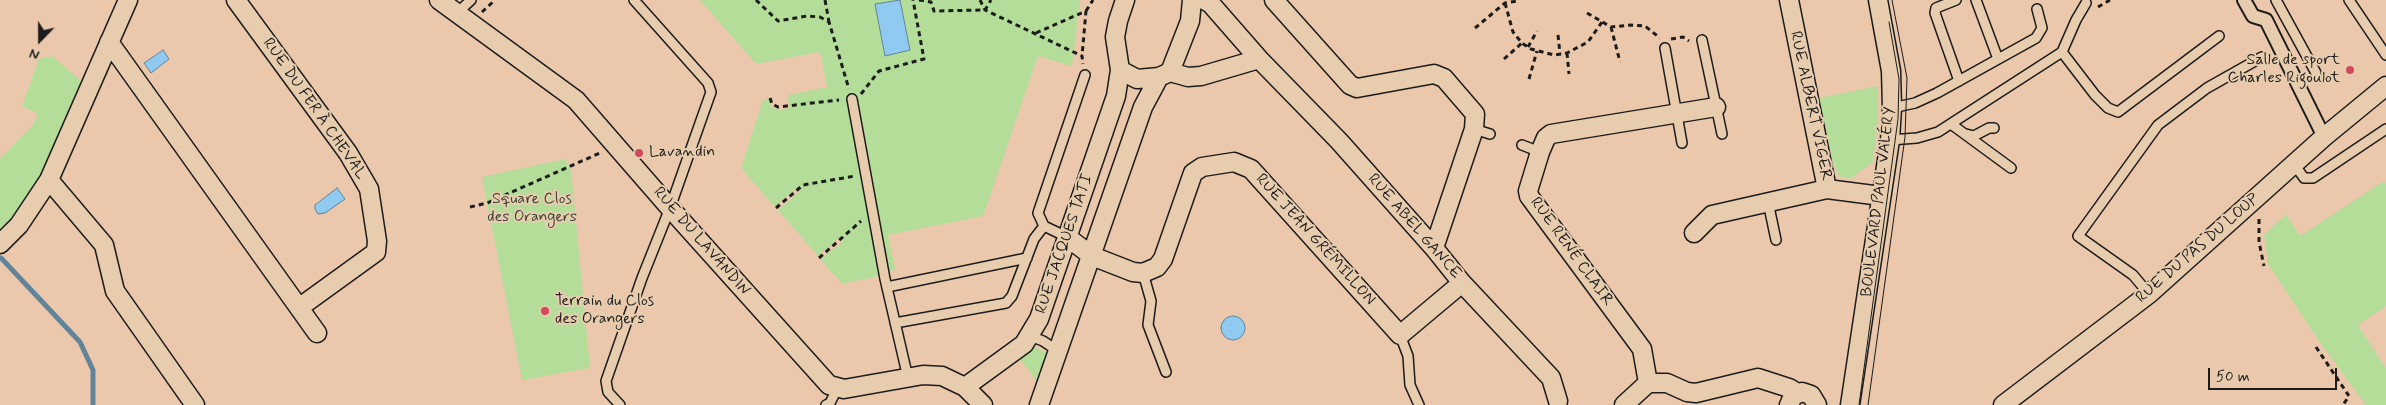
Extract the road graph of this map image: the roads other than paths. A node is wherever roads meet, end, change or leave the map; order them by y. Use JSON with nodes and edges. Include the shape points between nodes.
{"nodes":[{"id":1,"x":128,"y":0,"type":"edge"},
{"id":2,"x":236,"y":0,"type":"edge"},
{"id":3,"x":439,"y":0,"type":"edge"},
{"id":4,"x":471,"y":0,"type":"edge"},
{"id":5,"x":634,"y":0,"type":"edge"},
{"id":6,"x":1125,"y":0,"type":"edge"},
{"id":7,"x":1192,"y":0,"type":"edge"},
{"id":8,"x":1204,"y":0,"type":"edge"},
{"id":9,"x":1274,"y":0,"type":"edge"},
{"id":10,"x":1789,"y":0,"type":"edge"},
{"id":11,"x":1878,"y":0,"type":"edge"},
{"id":12,"x":1956,"y":0,"type":"edge"},
{"id":13,"x":1976,"y":0,"type":"edge"},
{"id":14,"x":2244,"y":0,"type":"edge"},
{"id":15,"x":2276,"y":0,"type":"edge"},
{"id":16,"x":2349,"y":0,"type":"edge"},
{"id":17,"x":2086,"y":3,"type":"dead end"},
{"id":18,"x":2037,"y":9,"type":"dead end"},
{"id":19,"x":457,"y":12,"type":"junction"},
{"id":20,"x":2219,"y":36,"type":"dead end"},
{"id":21,"x":1702,"y":40,"type":"road end"},
{"id":22,"x":109,"y":42,"type":"junction"},
{"id":23,"x":1665,"y":48,"type":"dead end"},
{"id":24,"x":2062,"y":52,"type":"junction"},
{"id":25,"x":2386,"y":55,"type":"edge"},
{"id":26,"x":2262,"y":57,"type":"dead end"},
{"id":27,"x":1260,"y":59,"type":"junction"},
{"id":28,"x":1998,"y":59,"type":"junction"},
{"id":29,"x":1120,"y":70,"type":"junction"},
{"id":30,"x":2316,"y":72,"type":"dead end"},
{"id":31,"x":1165,"y":75,"type":"junction"},
{"id":32,"x":1085,"y":76,"type":"road end"},
{"id":33,"x":1959,"y":80,"type":"junction"},
{"id":34,"x":2383,"y":94,"type":"edge"},
{"id":35,"x":852,"y":99,"type":"road end"},
{"id":36,"x":1716,"y":107,"type":"junction"},
{"id":37,"x":1892,"y":108,"type":"junction"},
{"id":38,"x":1676,"y":114,"type":"junction"},
{"id":39,"x":1951,"y":124,"type":"junction"},
{"id":40,"x":1994,"y":128,"type":"dead end"},
{"id":41,"x":2386,"y":129,"type":"edge"},
{"id":42,"x":1964,"y":133,"type":"junction"},
{"id":43,"x":1722,"y":134,"type":"dead end"},
{"id":44,"x":2324,"y":137,"type":"junction"},
{"id":45,"x":1890,"y":140,"type":"junction"},
{"id":46,"x":1682,"y":143,"type":"dead end"},
{"id":47,"x":1522,"y":146,"type":"dead end"},
{"id":48,"x":1540,"y":152,"type":"junction"},
{"id":49,"x":2294,"y":164,"type":"junction"},
{"id":50,"x":2012,"y":168,"type":"dead end"},
{"id":51,"x":49,"y":180,"type":"junction"},
{"id":52,"x":1827,"y":189,"type":"junction"},
{"id":53,"x":1881,"y":196,"type":"junction"},
{"id":54,"x":1768,"y":202,"type":"junction"},
{"id":55,"x":670,"y":208,"type":"junction"},
{"id":56,"x":1044,"y":226,"type":"junction"},
{"id":57,"x":1694,"y":233,"type":"dead end"},
{"id":58,"x":1067,"y":237,"type":"junction"},
{"id":59,"x":1776,"y":240,"type":"dead end"},
{"id":60,"x":0,"y":244,"type":"edge"},
{"id":61,"x":1434,"y":248,"type":"junction"},
{"id":62,"x":1092,"y":256,"type":"junction"},
{"id":63,"x":1027,"y":258,"type":"junction"},
{"id":64,"x":1143,"y":273,"type":"junction"},
{"id":65,"x":1462,"y":283,"type":"junction"},
{"id":66,"x":888,"y":287,"type":"junction"},
{"id":67,"x":2149,"y":294,"type":"junction"},
{"id":68,"x":300,"y":307,"type":"junction"},
{"id":69,"x":896,"y":323,"type":"junction"},
{"id":70,"x":317,"y":333,"type":"dead end"},
{"id":71,"x":1400,"y":335,"type":"junction"},
{"id":72,"x":1030,"y":336,"type":"junction"},
{"id":73,"x":1058,"y":351,"type":"junction"},
{"id":74,"x":1166,"y":372,"type":"dead end"},
{"id":75,"x":908,"y":378,"type":"junction"},
{"id":76,"x":1648,"y":383,"type":"junction"},
{"id":77,"x":964,"y":387,"type":"junction"},
{"id":78,"x":837,"y":389,"type":"junction"},
{"id":79,"x":1793,"y":399,"type":"edge"},
{"id":80,"x":619,"y":404,"type":"edge"},
{"id":81,"x":1559,"y":404,"type":"edge"},
{"id":82,"x":195,"y":405,"type":"edge"},
{"id":83,"x":826,"y":405,"type":"edge"},
{"id":84,"x":983,"y":405,"type":"edge"},
{"id":85,"x":1039,"y":405,"type":"edge"},
{"id":86,"x":1419,"y":405,"type":"edge"},
{"id":87,"x":1624,"y":405,"type":"edge"},
{"id":88,"x":1817,"y":405,"type":"edge"},
{"id":89,"x":1850,"y":405,"type":"edge"},
{"id":90,"x":2003,"y":405,"type":"edge"}],
"edges":[{"from":1,"to":22,"type":"street"},
{"from":2,"to":68,"type":"street","name":"RUE DU FER À CHEVAL","via":[[348,153],[369,189],[376,252]]},
{"from":3,"to":19,"type":"street","name":"RUE DU LAVANDIN"},
{"from":4,"to":19,"type":"lane"},
{"from":5,"to":55,"type":"lane","via":[[708,83],[710,92]]},
{"from":6,"to":29,"type":"street","name":"RUE JACQUES TATI","via":[[1115,37]]},
{"from":7,"to":31,"type":"street","name":"RUE JACQUES TATI","via":[[1190,21]]},
{"from":8,"to":27,"type":"street","name":"RUE ABEL GANCE"},
{"from":9,"to":61,"type":"street","via":[[1350,85],[1357,88],[1434,74],[1444,78],[1476,114],[1482,132]]},
{"from":10,"to":52,"type":"street","name":"RUE ALBERT VIGER"},
{"from":11,"to":37,"type":"street","name":"BOULEVARD PAUL VALÉRY","via":[[1891,71]]},
{"from":12,"to":33,"type":"lane","via":[[1936,8],[1935,13]]},
{"from":13,"to":28,"type":"lane"},
{"from":14,"to":44,"type":"street","via":[[2253,16],[2266,20]]},
{"from":15,"to":30,"type":"lane"},
{"from":16,"to":25,"type":"lane"},
{"from":17,"to":24,"type":"lane"},
{"from":18,"to":28,"type":"lane","via":[[2042,28],[2036,38]]},
{"from":19,"to":55,"type":"street","name":"RUE DU LAVANDIN","via":[[570,95]]},
{"from":20,"to":24,"type":"lane","via":[[2118,112],[2108,108],[2095,95]]},
{"from":21,"to":36,"type":"lane"},
{"from":22,"to":51,"type":"street"},
{"from":22,"to":68,"type":"street"},
{"from":23,"to":38,"type":"lane"},
{"from":24,"to":39,"type":"lane"},
{"from":26,"to":67,"type":"lane","via":[[2207,88],[2158,125],[2078,236],[2133,275]]},
{"from":27,"to":31,"type":"street","via":[[1201,76]]},
{"from":27,"to":61,"type":"street","name":"RUE ABEL GANCE","via":[[1339,141]]},
{"from":28,"to":33,"type":"lane"},
{"from":29,"to":31,"type":"street","via":[[1138,79]]},
{"from":29,"to":58,"type":"street","name":"RUE JACQUES TATI","via":[[1116,96]]},
{"from":31,"to":62,"type":"street","name":"RUE JACQUES TATI","via":[[1143,107]]},
{"from":32,"to":56,"type":"lane","via":[[1038,213]]},
{"from":33,"to":37,"type":"lane","via":[[1915,102]]},
{"from":34,"to":44,"type":"street","name":"RUE DU PAS DU LOUP"},
{"from":35,"to":66,"type":"lane"},
{"from":36,"to":38,"type":"street","name":"RUE RENÉ CLAIR"},
{"from":36,"to":43,"type":"lane"},
{"from":37,"to":45,"type":"street","name":"BOULEVARD PAUL VALÉRY"},
{"from":38,"to":46,"type":"lane"},
{"from":38,"to":48,"type":"street","name":"RUE RENÉ CLAIR","via":[[1551,134]]},
{"from":39,"to":42,"type":"lane"},
{"from":39,"to":45,"type":"lane","via":[[1930,135]]},
{"from":40,"to":42,"type":"lane","via":[[1974,136]]},
{"from":41,"to":49,"type":"lane","via":[[2312,178],[2304,178]]},
{"from":42,"to":50,"type":"lane"},
{"from":44,"to":49,"type":"street","name":"RUE DU PAS DU LOUP"},
{"from":45,"to":53,"type":"street","name":"BOULEVARD PAUL VALÉRY"},
{"from":47,"to":48,"type":"lane"},
{"from":48,"to":76,"type":"street","name":"RUE RENÉ CLAIR","via":[[1529,196],[1642,349]]},
{"from":49,"to":67,"type":"street","name":"RUE DU PAS DU LOUP"},
{"from":51,"to":60,"type":"street","via":[[19,225]]},
{"from":51,"to":82,"type":"street","via":[[104,245],[115,291]]},
{"from":52,"to":53,"type":"street","name":"RUE ALBERT VIGER"},
{"from":52,"to":54,"type":"street"},
{"from":53,"to":89,"type":"street","name":"BOULEVARD PAUL VALÉRY"},
{"from":54,"to":57,"type":"street","via":[[1712,215]]},
{"from":54,"to":59,"type":"lane"},
{"from":55,"to":78,"type":"street","name":"RUE DU LAVANDIN","via":[[821,377]]},
{"from":55,"to":80,"type":"lane","via":[[606,381],[608,392]]},
{"from":56,"to":58,"type":"lane"},
{"from":56,"to":63,"type":"lane","via":[[1034,239]]},
{"from":58,"to":62,"type":"street"},
{"from":58,"to":72,"type":"street","name":"RUE JACQUES TATI"},
{"from":61,"to":65,"type":"street","name":"RUE ABEL GANCE"},
{"from":62,"to":64,"type":"street"},
{"from":62,"to":73,"type":"street","name":"RUE JACQUES TATI"},
{"from":63,"to":66,"type":"lane"},
{"from":63,"to":69,"type":"lane","via":[[1006,303]]},
{"from":64,"to":71,"type":"street","name":"RUE JEAN GRÉMILLON","via":[[1157,267],[1163,260],[1193,173],[1202,167],[1234,162],[1251,169]]},
{"from":64,"to":74,"type":"lane","via":[[1151,301],[1148,325]]},
{"from":65,"to":71,"type":"street"},
{"from":65,"to":81,"type":"street","name":"RUE ABEL GANCE","via":[[1550,378]]},
{"from":66,"to":69,"type":"lane"},
{"from":67,"to":90,"type":"street","name":"RUE DU PAS DU LOUP"},
{"from":68,"to":70,"type":"street"},
{"from":69,"to":75,"type":"lane"},
{"from":71,"to":86,"type":"lane","via":[[1408,356],[1410,385]]},
{"from":72,"to":73,"type":"lane"},
{"from":72,"to":77,"type":"street","name":"RUE JACQUES TATI","via":[[1012,354]]},
{"from":73,"to":85,"type":"street","name":"RUE JACQUES TATI"},
{"from":75,"to":77,"type":"street","via":[[923,374],[942,376]]},
{"from":75,"to":78,"type":"street"},
{"from":76,"to":79,"type":"street","via":[[1667,383],[1696,393],[1758,378],[1789,388]]},
{"from":76,"to":87,"type":"street"},
{"from":77,"to":84,"type":"street"},
{"from":78,"to":83,"type":"lane"},
{"from":79,"to":88,"type":"street","via":[[1807,393]]}]}
